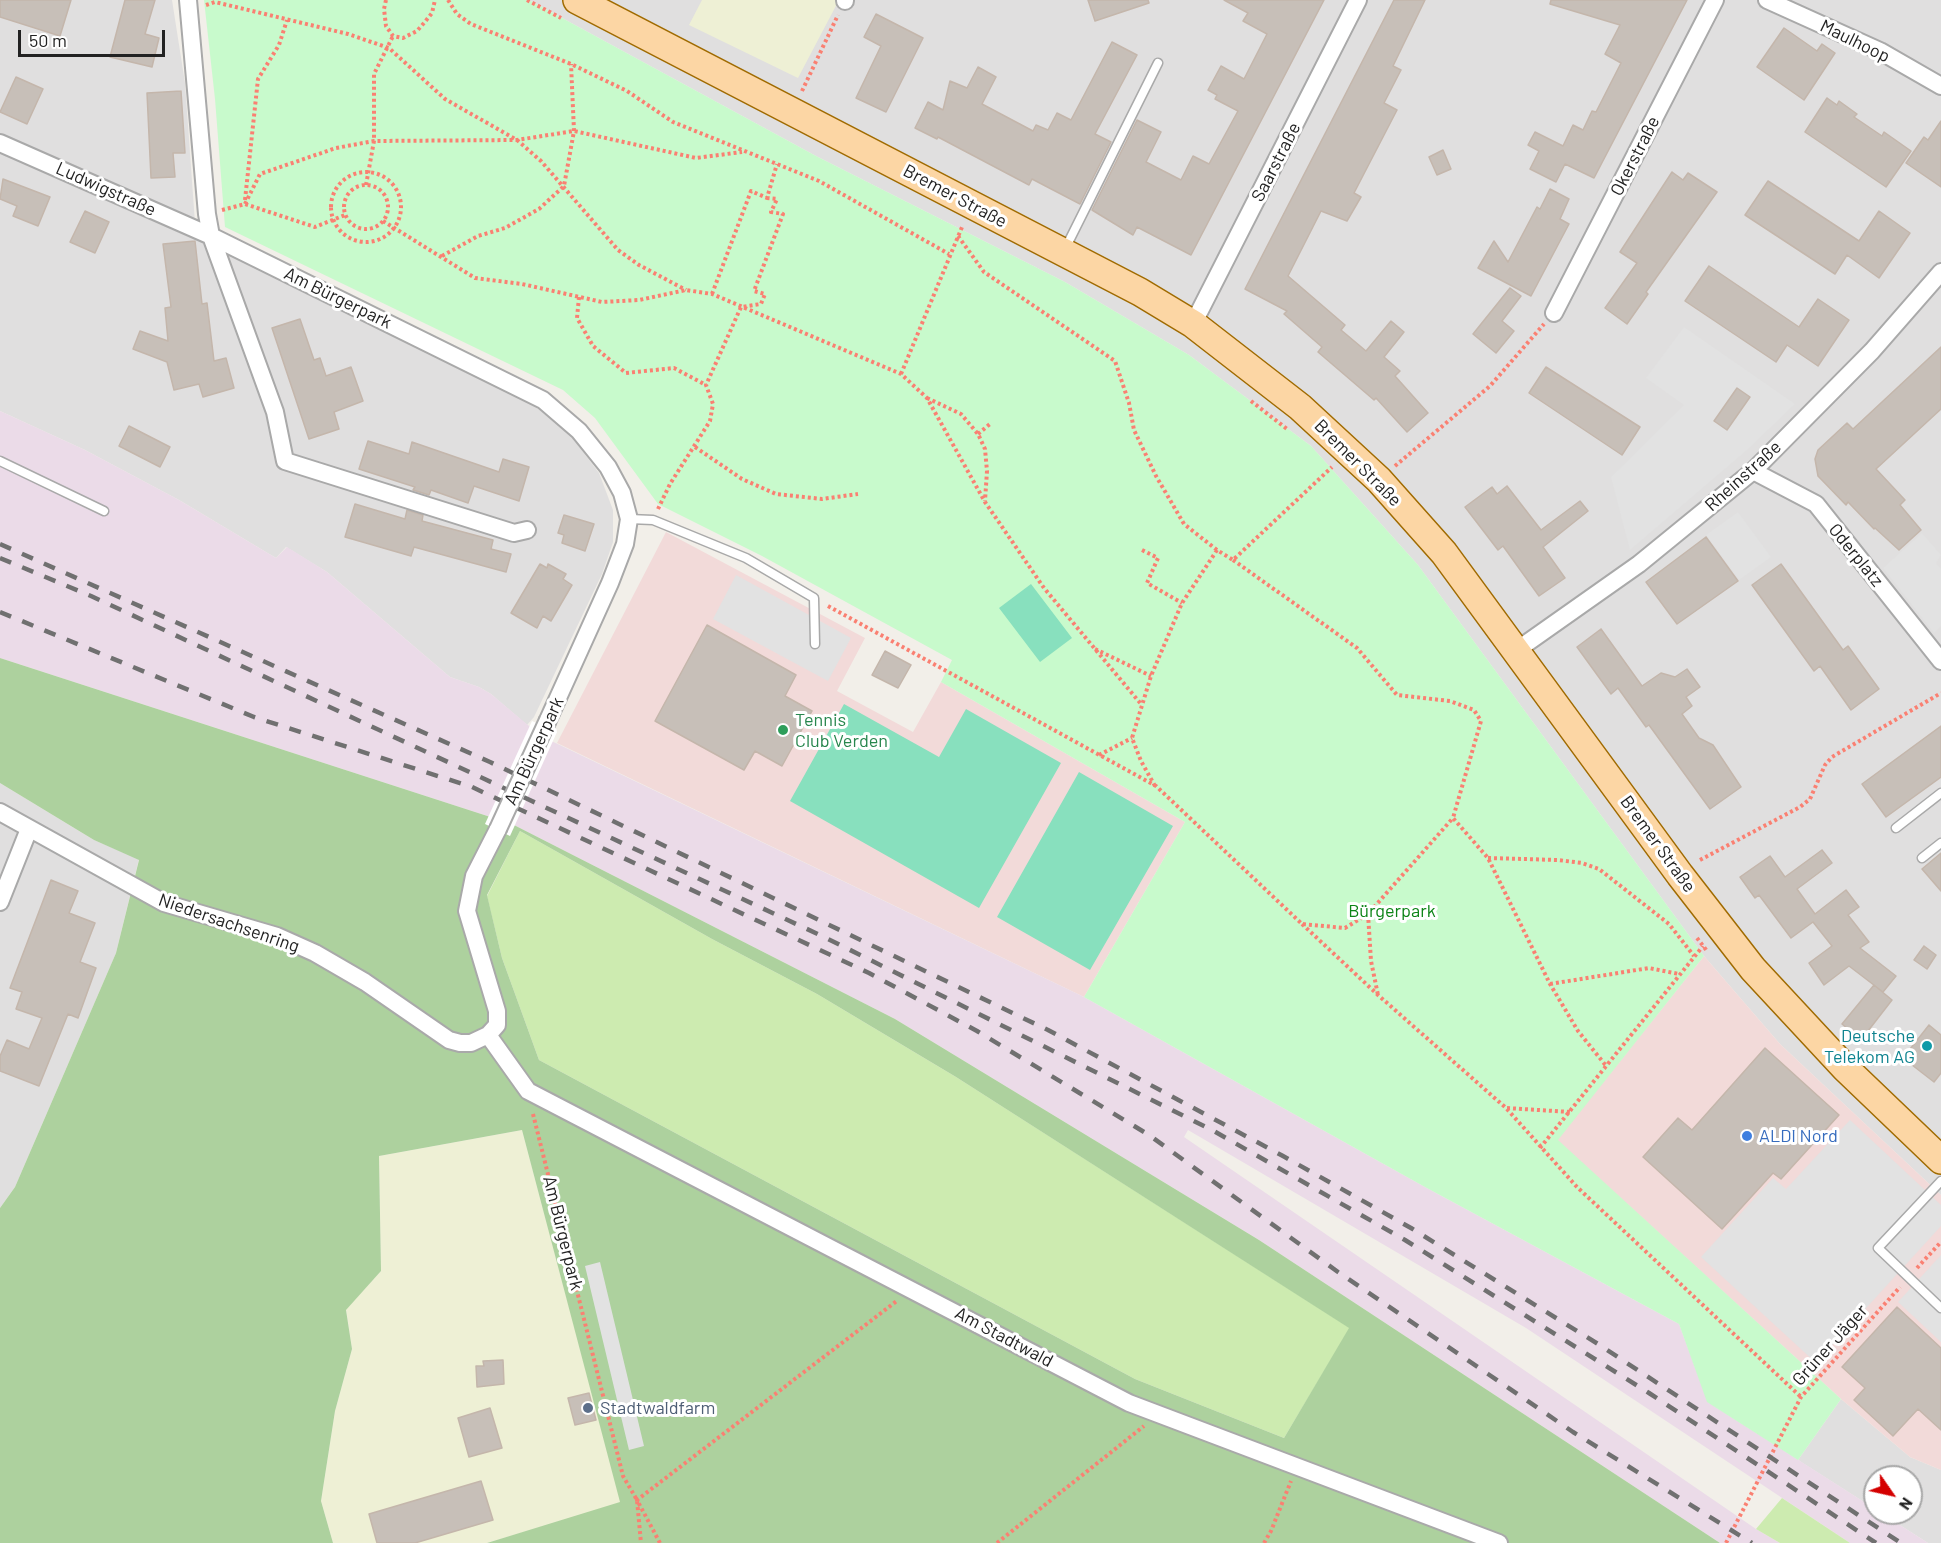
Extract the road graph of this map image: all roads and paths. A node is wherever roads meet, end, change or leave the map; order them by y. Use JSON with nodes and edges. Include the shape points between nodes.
{"nodes":[{"id":1,"x":386,"y":0,"type":"edge"},
{"id":2,"x":435,"y":0,"type":"edge"},
{"id":3,"x":448,"y":0,"type":"edge"},
{"id":4,"x":527,"y":0,"type":"edge"},
{"id":5,"x":845,"y":0,"type":"edge"},
{"id":6,"x":1358,"y":0,"type":"edge"},
{"id":7,"x":1715,"y":0,"type":"edge"},
{"id":8,"x":1767,"y":0,"type":"edge"},
{"id":9,"x":189,"y":4,"type":"edge"},
{"id":10,"x":573,"y":11,"type":"edge"},
{"id":11,"x":287,"y":20,"type":"junction"},
{"id":12,"x":393,"y":36,"type":"junction"},
{"id":13,"x":389,"y":48,"type":"junction"},
{"id":14,"x":1158,"y":63,"type":"dead end"},
{"id":15,"x":570,"y":64,"type":"junction"},
{"id":16,"x":1941,"y":86,"type":"edge"},
{"id":17,"x":802,"y":91,"type":"dead end"},
{"id":18,"x":574,"y":131,"type":"junction"},
{"id":19,"x":517,"y":140,"type":"junction"},
{"id":20,"x":374,"y":141,"type":"junction"},
{"id":21,"x":0,"y":143,"type":"edge"},
{"id":22,"x":743,"y":152,"type":"junction"},
{"id":23,"x":777,"y":164,"type":"junction"},
{"id":24,"x":367,"y":171,"type":"junction"},
{"id":25,"x":366,"y":185,"type":"junction"},
{"id":26,"x":564,"y":186,"type":"junction"},
{"id":27,"x":766,"y":198,"type":"junction"},
{"id":28,"x":245,"y":204,"type":"junction"},
{"id":29,"x":207,"y":214,"type":"junction"},
{"id":30,"x":345,"y":215,"type":"junction"},
{"id":31,"x":333,"y":220,"type":"junction"},
{"id":32,"x":383,"y":221,"type":"junction"},
{"id":33,"x":952,"y":221,"type":"dead end"},
{"id":34,"x":962,"y":227,"type":"junction"},
{"id":35,"x":394,"y":229,"type":"junction"},
{"id":36,"x":973,"y":232,"type":"dead end"},
{"id":37,"x":211,"y":236,"type":"junction"},
{"id":38,"x":958,"y":236,"type":"junction"},
{"id":39,"x":1063,"y":252,"type":"junction"},
{"id":40,"x":949,"y":254,"type":"junction"},
{"id":41,"x":442,"y":256,"type":"junction"},
{"id":42,"x":1941,"y":272,"type":"edge"},
{"id":43,"x":686,"y":290,"type":"junction"},
{"id":44,"x":711,"y":294,"type":"junction"},
{"id":45,"x":579,"y":297,"type":"junction"},
{"id":46,"x":741,"y":307,"type":"junction"},
{"id":47,"x":1554,"y":313,"type":"joint"},
{"id":48,"x":1194,"y":324,"type":"junction"},
{"id":49,"x":901,"y":374,"type":"junction"},
{"id":50,"x":706,"y":385,"type":"junction"},
{"id":51,"x":927,"y":398,"type":"junction"},
{"id":52,"x":1250,"y":400,"type":"dead end"},
{"id":53,"x":990,"y":424,"type":"dead end"},
{"id":54,"x":978,"y":434,"type":"junction"},
{"id":55,"x":1297,"y":437,"type":"dead end"},
{"id":56,"x":695,"y":447,"type":"junction"},
{"id":57,"x":1325,"y":458,"type":"dead end"},
{"id":58,"x":0,"y":461,"type":"edge"},
{"id":59,"x":1334,"y":466,"type":"junction"},
{"id":60,"x":1753,"y":471,"type":"junction"},
{"id":61,"x":1342,"y":474,"type":"dead end"},
{"id":62,"x":1379,"y":480,"type":"junction"},
{"id":63,"x":858,"y":494,"type":"dead end"},
{"id":64,"x":985,"y":502,"type":"junction"},
{"id":65,"x":104,"y":511,"type":"dead end"},
{"id":66,"x":629,"y":519,"type":"junction"},
{"id":67,"x":653,"y":520,"type":"junction"},
{"id":68,"x":527,"y":530,"type":"dead end"},
{"id":69,"x":1217,"y":549,"type":"junction"},
{"id":70,"x":1142,"y":550,"type":"dead end"},
{"id":71,"x":1233,"y":560,"type":"junction"},
{"id":72,"x":814,"y":598,"type":"junction"},
{"id":73,"x":1182,"y":603,"type":"junction"},
{"id":74,"x":815,"y":644,"type":"dead end"},
{"id":75,"x":1092,"y":647,"type":"junction"},
{"id":76,"x":1517,"y":650,"type":"junction"},
{"id":77,"x":1941,"y":661,"type":"edge"},
{"id":78,"x":1151,"y":676,"type":"junction"},
{"id":79,"x":1941,"y":693,"type":"edge"},
{"id":80,"x":1141,"y":704,"type":"junction"},
{"id":81,"x":1132,"y":738,"type":"junction"},
{"id":82,"x":1098,"y":755,"type":"junction"},
{"id":83,"x":1156,"y":786,"type":"junction"},
{"id":84,"x":1941,"y":793,"type":"edge"},
{"id":85,"x":0,"y":812,"type":"edge"},
{"id":86,"x":1453,"y":818,"type":"junction"},
{"id":87,"x":1896,"y":828,"type":"dead end"},
{"id":88,"x":29,"y":830,"type":"junction"},
{"id":89,"x":1941,"y":843,"type":"edge"},
{"id":90,"x":1488,"y":858,"type":"junction"},
{"id":91,"x":1922,"y":858,"type":"dead end"},
{"id":92,"x":1700,"y":860,"type":"dead end"},
{"id":93,"x":0,"y":902,"type":"edge"},
{"id":94,"x":1368,"y":914,"type":"junction"},
{"id":95,"x":1302,"y":924,"type":"junction"},
{"id":96,"x":1690,"y":928,"type":"dead end"},
{"id":97,"x":1702,"y":945,"type":"junction"},
{"id":98,"x":1710,"y":954,"type":"dead end"},
{"id":99,"x":1694,"y":956,"type":"junction"},
{"id":100,"x":1680,"y":974,"type":"junction"},
{"id":101,"x":1550,"y":984,"type":"junction"},
{"id":102,"x":1378,"y":995,"type":"junction"},
{"id":103,"x":488,"y":1035,"type":"junction"},
{"id":104,"x":1607,"y":1067,"type":"junction"},
{"id":105,"x":528,"y":1091,"type":"junction"},
{"id":106,"x":1506,"y":1108,"type":"junction"},
{"id":107,"x":1570,"y":1112,"type":"junction"},
{"id":108,"x":1540,"y":1148,"type":"junction"},
{"id":109,"x":1941,"y":1160,"type":"edge"},
{"id":110,"x":1941,"y":1181,"type":"edge"},
{"id":111,"x":1941,"y":1242,"type":"edge"},
{"id":112,"x":1909,"y":1278,"type":"junction"},
{"id":113,"x":913,"y":1289,"type":"junction"},
{"id":114,"x":1941,"y":1308,"type":"edge"},
{"id":115,"x":1801,"y":1397,"type":"junction"},
{"id":116,"x":1159,"y":1414,"type":"junction"},
{"id":117,"x":1297,"y":1467,"type":"junction"},
{"id":118,"x":637,"y":1500,"type":"junction"},
{"id":119,"x":640,"y":1543,"type":"edge"},
{"id":120,"x":660,"y":1543,"type":"edge"},
{"id":121,"x":997,"y":1543,"type":"edge"},
{"id":122,"x":1264,"y":1543,"type":"edge"},
{"id":123,"x":1498,"y":1543,"type":"edge"},
{"id":124,"x":1726,"y":1543,"type":"edge"}],
"edges":[{"from":1,"to":12,"type":"path","via":[[386,26]]},
{"from":2,"to":12,"type":"path","via":[[432,13],[417,32],[403,38]]},
{"from":3,"to":15,"type":"path","via":[[457,14],[471,24]]},
{"from":4,"to":10,"type":"path"},
{"from":5,"to":17,"type":"path"},
{"from":6,"to":48,"type":"street","name":"Saarstraße"},
{"from":7,"to":47,"type":"street","name":"Okerstraße"},
{"from":8,"to":16,"type":"street","name":"Maulhoop","via":[[1880,51]]},
{"from":9,"to":11,"type":"path","via":[[215,2]]},
{"from":9,"to":29,"type":"street"},
{"from":10,"to":39,"type":"main road","name":"Bremer Straße"},
{"from":11,"to":13,"type":"path"},
{"from":11,"to":28,"type":"path","via":[[279,45],[258,79]]},
{"from":12,"to":13,"type":"path"},
{"from":13,"to":19,"type":"path","via":[[444,99]]},
{"from":13,"to":20,"type":"path","via":[[374,74]]},
{"from":14,"to":39,"type":"lane"},
{"from":15,"to":18,"type":"path"},
{"from":15,"to":22,"type":"path","via":[[627,91],[673,122]]},
{"from":18,"to":19,"type":"path"},
{"from":18,"to":22,"type":"path","via":[[696,158]]},
{"from":18,"to":26,"type":"path"},
{"from":19,"to":20,"type":"path"},
{"from":19,"to":26,"type":"path"},
{"from":20,"to":24,"type":"path"},
{"from":20,"to":28,"type":"path","via":[[336,148],[260,174]]},
{"from":21,"to":37,"type":"street","name":"Ludwigstraße"},
{"from":22,"to":23,"type":"path"},
{"from":23,"to":27,"type":"path"},
{"from":23,"to":40,"type":"path","via":[[819,181]]},
{"from":24,"to":25,"type":"path"},
{"from":24,"to":31,"type":"path","via":[[345,178],[337,186],[331,197]]},
{"from":24,"to":35,"type":"path","via":[[377,172],[395,187],[401,208]]},
{"from":25,"to":30,"type":"path","via":[[348,194]]},
{"from":25,"to":32,"type":"path","via":[[385,194],[388,208]]},
{"from":26,"to":41,"type":"path","via":[[539,209]]},
{"from":26,"to":43,"type":"path","via":[[618,250]]},
{"from":27,"to":44,"type":"path","via":[[751,191]]},
{"from":27,"to":46,"type":"path","via":[[777,199],[771,212],[783,214],[754,291],[765,294],[760,304]]},
{"from":28,"to":29,"type":"path"},
{"from":28,"to":31,"type":"path","via":[[315,227]]},
{"from":29,"to":37,"type":"street"},
{"from":30,"to":31,"type":"path"},
{"from":30,"to":32,"type":"path","via":[[363,229]]},
{"from":31,"to":35,"type":"path","via":[[349,238],[361,242],[373,242]]},
{"from":32,"to":35,"type":"path"},
{"from":33,"to":34,"type":"path"},
{"from":34,"to":36,"type":"path"},
{"from":34,"to":38,"type":"path"},
{"from":35,"to":41,"type":"path"},
{"from":37,"to":66,"type":"street","name":"Am Bürgerpark","via":[[543,399],[579,431],[608,467],[622,493]]},
{"from":37,"to":68,"type":"street","via":[[275,412],[285,461],[514,533]]},
{"from":38,"to":40,"type":"path"},
{"from":38,"to":69,"type":"path","via":[[984,272],[1115,361],[1134,430],[1156,476],[1184,524]]},
{"from":39,"to":48,"type":"main road","name":"Bremer Straße"},
{"from":40,"to":49,"type":"path"},
{"from":41,"to":45,"type":"path","via":[[475,278]]},
{"from":42,"to":60,"type":"street","name":"Rheinstraße","via":[[1872,351]]},
{"from":43,"to":44,"type":"path"},
{"from":43,"to":45,"type":"path","via":[[630,301],[602,302]]},
{"from":44,"to":46,"type":"path"},
{"from":45,"to":50,"type":"path","via":[[577,318],[593,346],[626,373],[674,368]]},
{"from":46,"to":49,"type":"path"},
{"from":46,"to":50,"type":"path"},
{"from":47,"to":62,"type":"path","via":[[1490,386]]},
{"from":48,"to":62,"type":"main road","name":"Bremer Straße","via":[[1300,406]]},
{"from":49,"to":51,"type":"path"},
{"from":50,"to":56,"type":"path","via":[[713,404],[710,421]]},
{"from":51,"to":54,"type":"path","via":[[961,414]]},
{"from":51,"to":64,"type":"path"},
{"from":52,"to":55,"type":"path"},
{"from":53,"to":54,"type":"path"},
{"from":54,"to":64,"type":"path","via":[[985,449]]},
{"from":56,"to":63,"type":"path","via":[[742,479],[776,494],[822,499]]},
{"from":56,"to":67,"type":"path","via":[[670,484]]},
{"from":57,"to":59,"type":"path"},
{"from":58,"to":65,"type":"lane"},
{"from":59,"to":61,"type":"path"},
{"from":59,"to":71,"type":"path"},
{"from":60,"to":76,"type":"street","name":"Rheinstraße","via":[[1639,564]]},
{"from":60,"to":77,"type":"street","name":"Oderplatz","via":[[1816,504]]},
{"from":62,"to":76,"type":"main road","name":"Bremer Straße","via":[[1444,553]]},
{"from":64,"to":75,"type":"path","via":[[1044,588]]},
{"from":66,"to":67,"type":"lane"},
{"from":66,"to":103,"type":"street","name":"Am Bürgerpark","bridge":true,"via":[[625,544],[610,583],[474,876],[467,911],[498,1011],[497,1025]]},
{"from":67,"to":72,"type":"lane","via":[[746,558]]},
{"from":69,"to":71,"type":"path"},
{"from":69,"to":73,"type":"path"},
{"from":70,"to":73,"type":"path","via":[[1158,558],[1147,583]]},
{"from":71,"to":86,"type":"path","via":[[1357,648],[1397,695],[1450,701],[1474,710],[1481,721]]},
{"from":72,"to":74,"type":"lane"},
{"from":72,"to":82,"type":"path"},
{"from":73,"to":78,"type":"path"},
{"from":75,"to":78,"type":"path"},
{"from":75,"to":80,"type":"path"},
{"from":76,"to":109,"type":"main road","name":"Bremer Straße","via":[[1753,969],[1846,1069]]},
{"from":78,"to":80,"type":"path"},
{"from":79,"to":92,"type":"path","via":[[1832,757],[1810,799],[1800,807]]},
{"from":80,"to":81,"type":"path"},
{"from":81,"to":82,"type":"path"},
{"from":81,"to":83,"type":"path"},
{"from":82,"to":83,"type":"path"},
{"from":83,"to":95,"type":"path"},
{"from":84,"to":87,"type":"lane"},
{"from":85,"to":88,"type":"street","name":"Niedersachsenring"},
{"from":86,"to":90,"type":"path"},
{"from":86,"to":94,"type":"path"},
{"from":88,"to":93,"type":"street"},
{"from":88,"to":103,"type":"street","name":"Niedersachsenring","via":[[164,903],[277,936],[315,953],[449,1040],[471,1043]]},
{"from":89,"to":91,"type":"lane"},
{"from":90,"to":99,"type":"path","via":[[1558,860],[1599,869],[1669,924]]},
{"from":90,"to":101,"type":"path"},
{"from":94,"to":95,"type":"path","via":[[1345,928]]},
{"from":94,"to":102,"type":"path"},
{"from":95,"to":102,"type":"path"},
{"from":96,"to":97,"type":"path"},
{"from":97,"to":98,"type":"path"},
{"from":97,"to":99,"type":"path"},
{"from":99,"to":100,"type":"path"},
{"from":100,"to":101,"type":"path","via":[[1649,969]]},
{"from":100,"to":104,"type":"path"},
{"from":101,"to":104,"type":"path","via":[[1578,1031]]},
{"from":102,"to":106,"type":"path"},
{"from":103,"to":105,"type":"street"},
{"from":104,"to":107,"type":"path"},
{"from":105,"to":113,"type":"street","name":"Am Stadtwald"},
{"from":105,"to":118,"type":"path","name":"Am Bürgerpark","via":[[623,1476]]},
{"from":106,"to":107,"type":"path"},
{"from":106,"to":108,"type":"path"},
{"from":107,"to":108,"type":"path"},
{"from":108,"to":115,"type":"path"},
{"from":110,"to":112,"type":"lane","via":[[1878,1248]]},
{"from":111,"to":112,"type":"path","name":"Grüner Jäger"},
{"from":112,"to":114,"type":"lane"},
{"from":112,"to":115,"type":"path","name":"Grüner Jäger"},
{"from":113,"to":116,"type":"street","name":"Am Stadtwald","via":[[1129,1403]]},
{"from":113,"to":118,"type":"path"},
{"from":115,"to":124,"type":"path","name":"Grüner Jäger"},
{"from":116,"to":117,"type":"street","name":"Am Stadtwald"},
{"from":116,"to":121,"type":"path"},
{"from":117,"to":122,"type":"path"},
{"from":117,"to":123,"type":"street","name":"Am Stadtwald"},
{"from":118,"to":119,"type":"path"},
{"from":118,"to":120,"type":"path","name":"Am Bürgerpark"}]}
